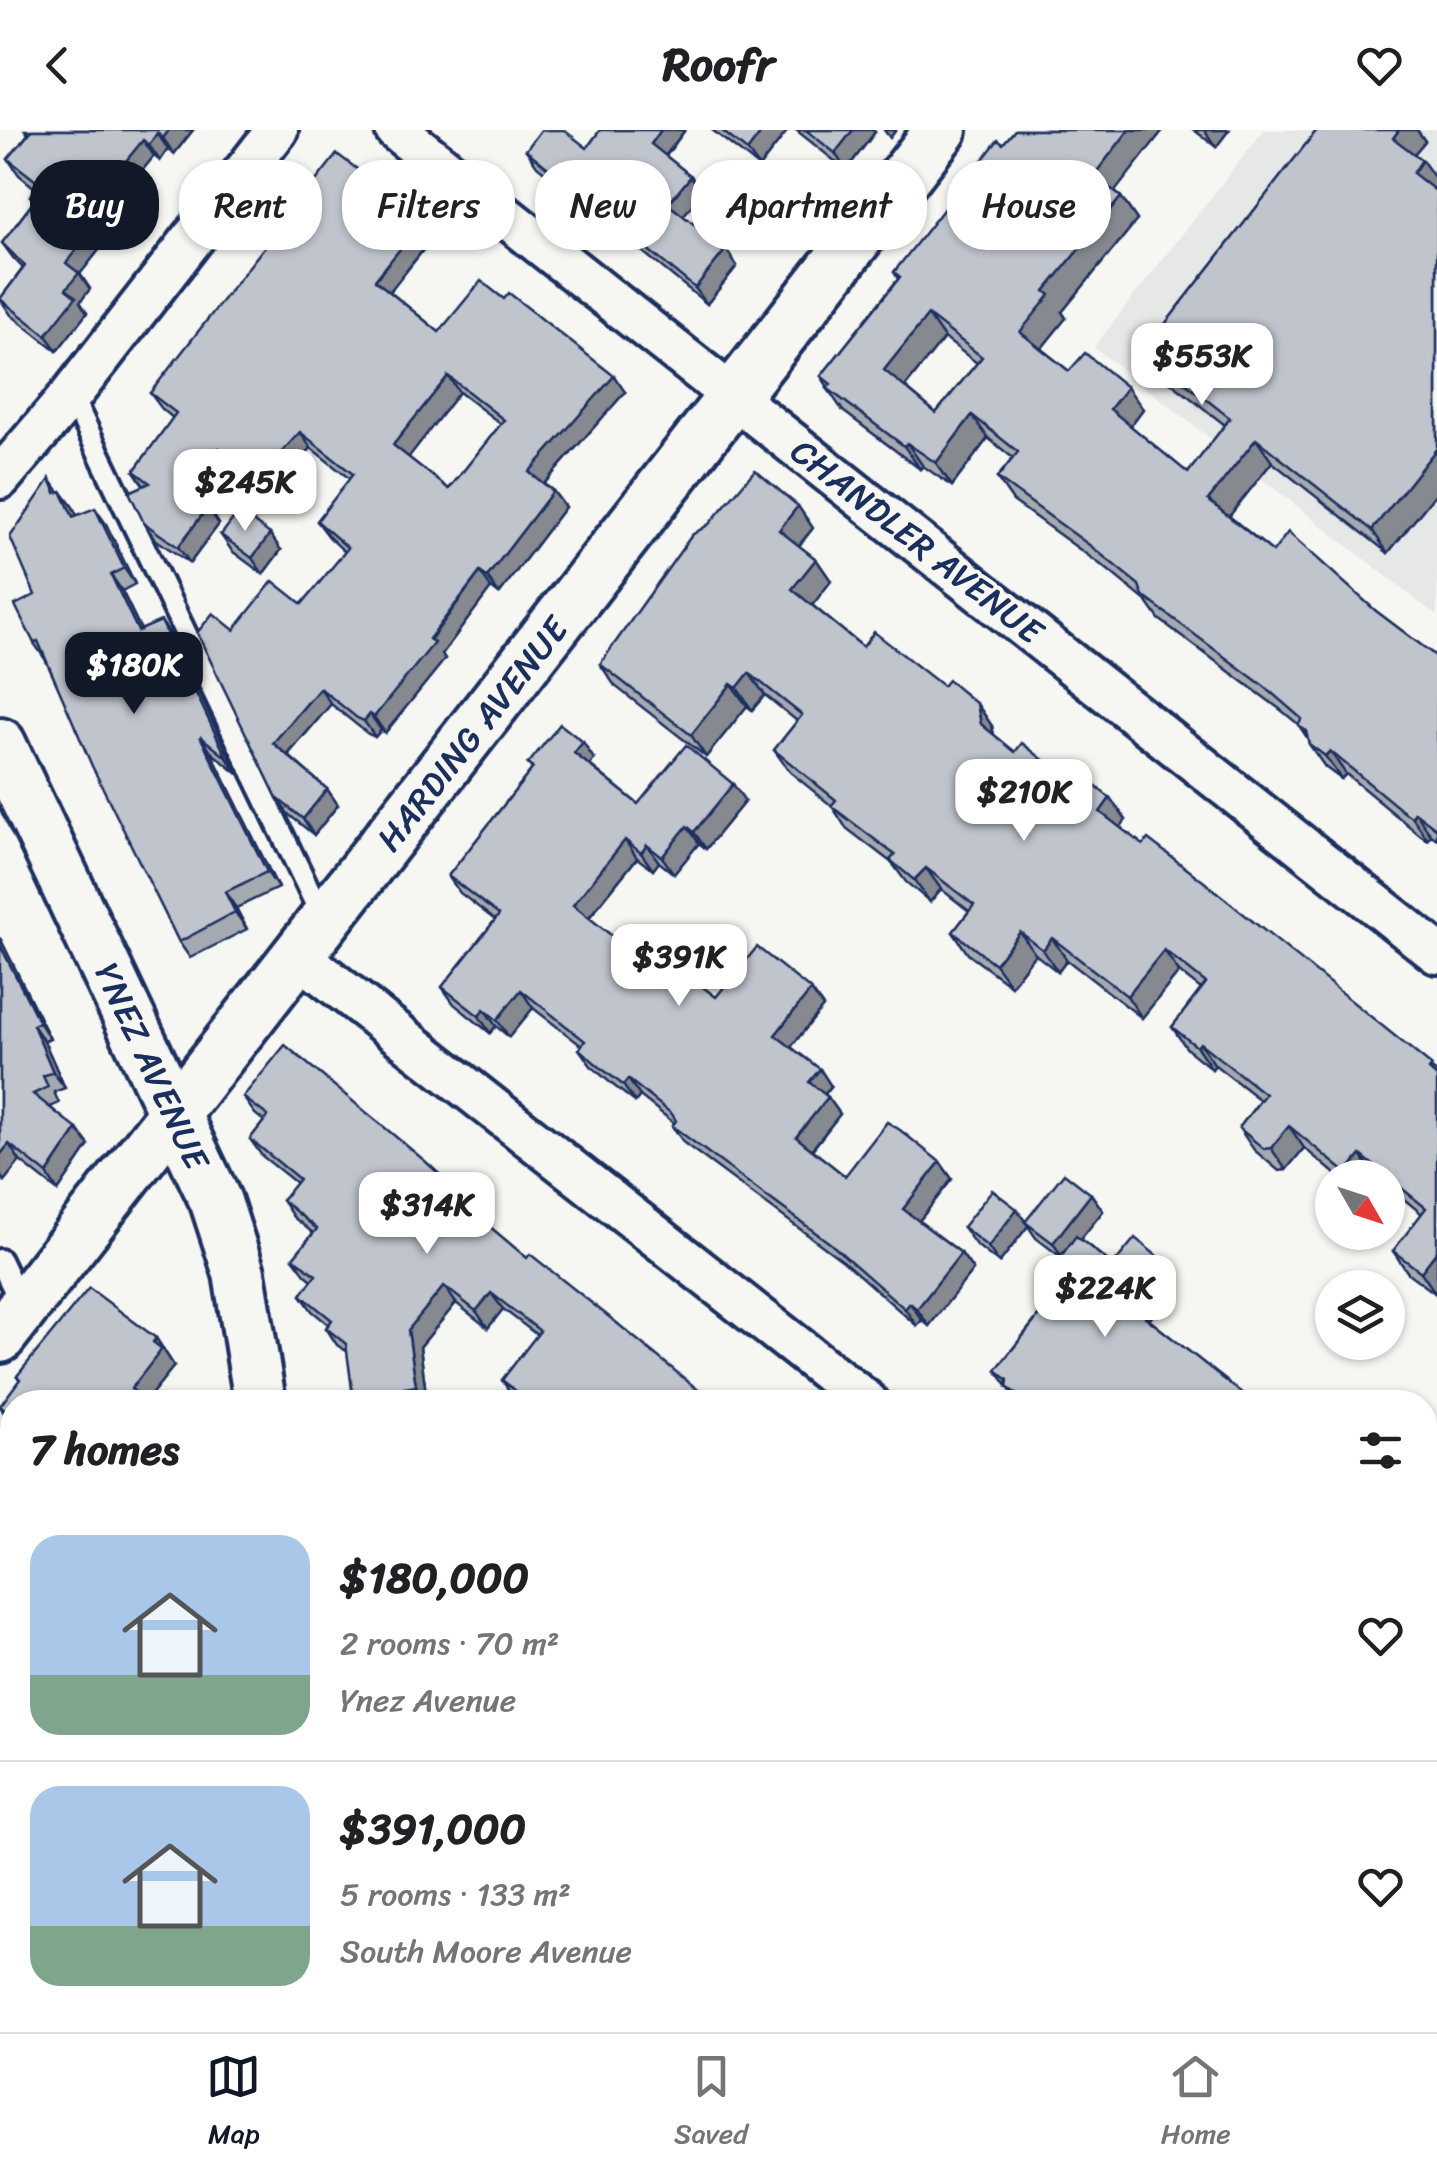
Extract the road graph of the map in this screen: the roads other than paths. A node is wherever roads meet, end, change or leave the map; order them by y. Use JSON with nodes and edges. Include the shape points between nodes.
{"nodes":[{"id":1,"x":278,"y":130,"type":"edge"},
{"id":2,"x":396,"y":130,"type":"edge"},
{"id":3,"x":942,"y":130,"type":"edge"},
{"id":4,"x":71,"y":395,"type":"junction"},
{"id":5,"x":736,"y":398,"type":"junction"},
{"id":6,"x":0,"y":478,"type":"edge"},
{"id":7,"x":0,"y":744,"type":"edge"},
{"id":8,"x":312,"y":939,"type":"junction"},
{"id":9,"x":1437,"y":953,"type":"edge"},
{"id":10,"x":175,"y":1112,"type":"junction"},
{"id":11,"x":0,"y":1260,"type":"edge"},
{"id":12,"x":12,"y":1322,"type":"edge"},
{"id":13,"x":258,"y":1390,"type":"edge"},
{"id":14,"x":853,"y":1390,"type":"edge"}],
"edges":[{"from":1,"to":4,"type":"street"},
{"from":2,"to":5,"type":"street","name":"CHANDLER AVENUE"},
{"from":3,"to":5,"type":"street","name":"HARDING AVENUE"},
{"from":4,"to":6,"type":"street"},
{"from":4,"to":8,"type":"lane"},
{"from":5,"to":8,"type":"street","name":"HARDING AVENUE"},
{"from":5,"to":9,"type":"street","name":"CHANDLER AVENUE"},
{"from":7,"to":10,"type":"street","name":"YNEZ AVENUE"},
{"from":8,"to":10,"type":"street","name":"HARDING AVENUE"},
{"from":8,"to":14,"type":"street"},
{"from":10,"to":12,"type":"street","name":"HARDING AVENUE"},
{"from":10,"to":13,"type":"street","name":"YNEZ AVENUE","via":[[239,1273]]},
{"from":11,"to":12,"type":"lane"}]}
